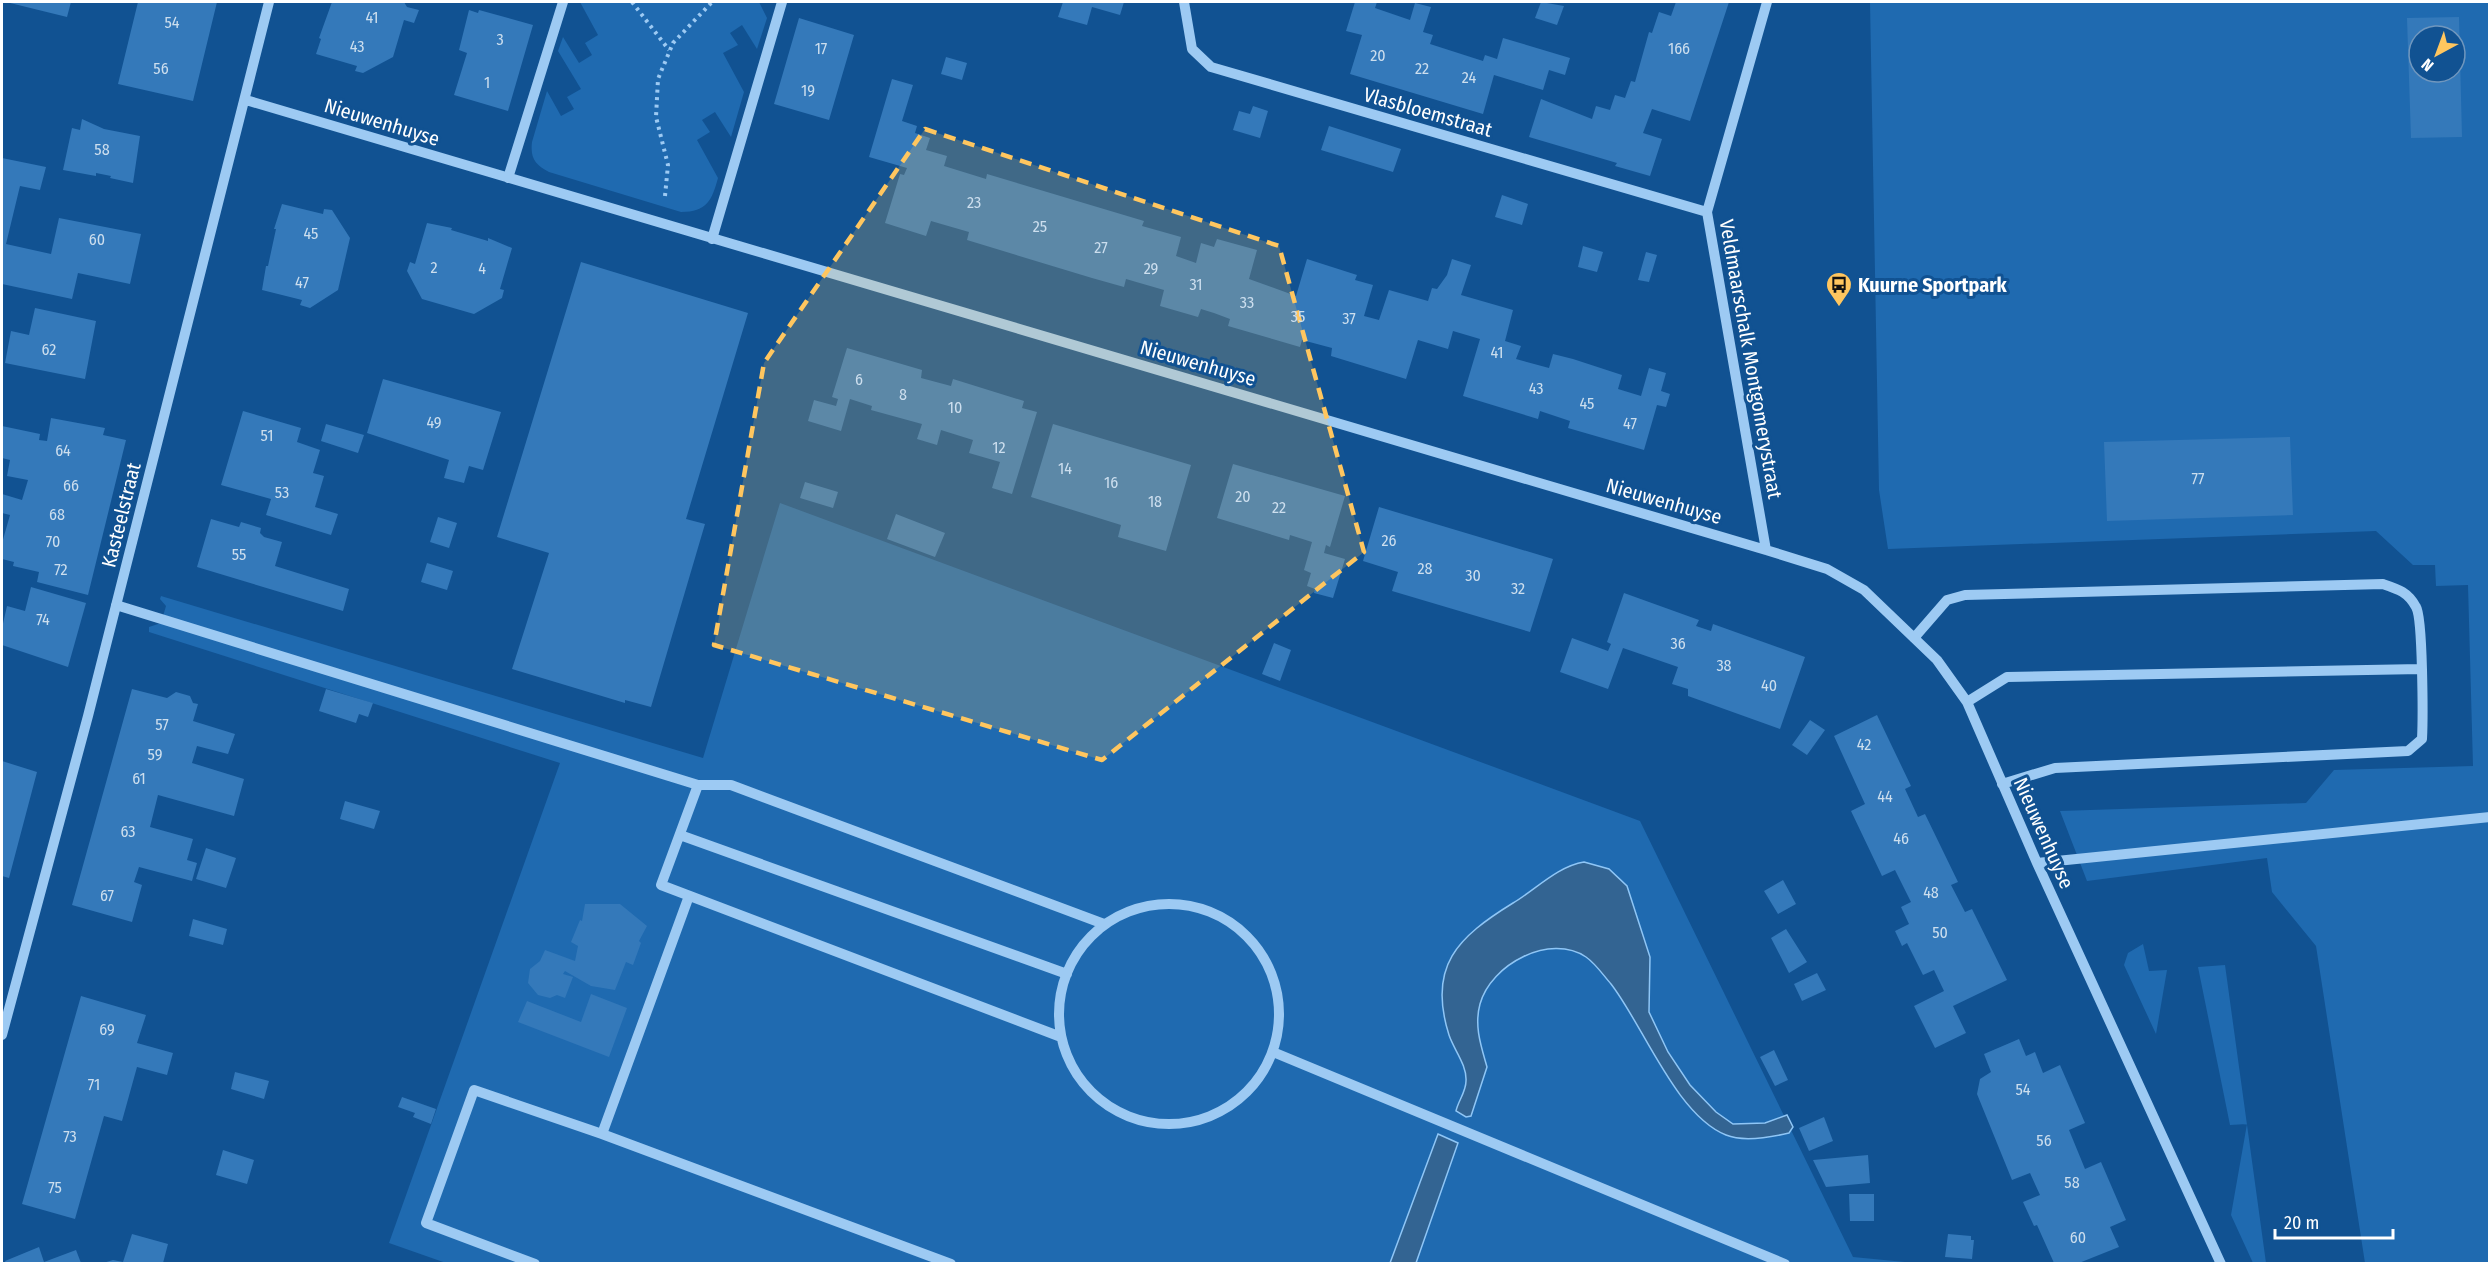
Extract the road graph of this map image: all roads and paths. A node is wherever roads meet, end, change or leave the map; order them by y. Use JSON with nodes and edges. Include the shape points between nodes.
{"nodes":[{"id":1,"x":269,"y":2,"type":"edge"},
{"id":2,"x":563,"y":2,"type":"edge"},
{"id":3,"x":632,"y":2,"type":"edge"},
{"id":4,"x":712,"y":2,"type":"edge"},
{"id":5,"x":782,"y":2,"type":"edge"},
{"id":6,"x":1184,"y":2,"type":"edge"},
{"id":7,"x":1767,"y":2,"type":"edge"},
{"id":8,"x":669,"y":50,"type":"junction"},
{"id":9,"x":246,"y":100,"type":"junction"},
{"id":10,"x":508,"y":178,"type":"junction"},
{"id":11,"x":1707,"y":212,"type":"junction"},
{"id":12,"x":663,"y":224,"type":"junction"},
{"id":13,"x":712,"y":238,"type":"junction"},
{"id":14,"x":1766,"y":550,"type":"junction"},
{"id":15,"x":116,"y":605,"type":"junction"},
{"id":16,"x":1914,"y":638,"type":"junction"},
{"id":17,"x":2421,"y":669,"type":"junction"},
{"id":18,"x":1967,"y":702,"type":"junction"},
{"id":19,"x":2002,"y":784,"type":"junction"},
{"id":20,"x":698,"y":785,"type":"junction"},
{"id":21,"x":2490,"y":817,"type":"edge"},
{"id":22,"x":680,"y":835,"type":"junction"},
{"id":23,"x":2037,"y":863,"type":"junction"},
{"id":24,"x":689,"y":896,"type":"junction"},
{"id":25,"x":1104,"y":924,"type":"junction"},
{"id":26,"x":1067,"y":974,"type":"junction"},
{"id":27,"x":2,"y":1035,"type":"edge"},
{"id":28,"x":1061,"y":1037,"type":"junction"},
{"id":29,"x":1272,"y":1052,"type":"junction"},
{"id":30,"x":602,"y":1134,"type":"junction"},
{"id":31,"x":535,"y":1263,"type":"edge"},
{"id":32,"x":951,"y":1263,"type":"edge"},
{"id":33,"x":1785,"y":1263,"type":"edge"},
{"id":34,"x":2221,"y":1263,"type":"edge"}],
"edges":[{"from":1,"to":9,"type":"street","name":"Kasteelstraat"},
{"from":2,"to":10,"type":"street"},
{"from":3,"to":8,"type":"path"},
{"from":4,"to":8,"type":"path"},
{"from":5,"to":13,"type":"street"},
{"from":6,"to":11,"type":"street","name":"Vlasbloemstraat","via":[[1192,50],[1210,67]]},
{"from":7,"to":11,"type":"street","name":"Veldmaarschalk Montgomerystraat"},
{"from":8,"to":12,"type":"path","via":[[656,95],[656,117],[668,165]]},
{"from":9,"to":10,"type":"street","name":"Nieuwenhuyse"},
{"from":9,"to":15,"type":"street","name":"Kasteelstraat"},
{"from":10,"to":12,"type":"street","name":"Nieuwenhuyse"},
{"from":11,"to":14,"type":"street","name":"Veldmaarschalk Montgomerystraat"},
{"from":12,"to":13,"type":"street","name":"Nieuwenhuyse"},
{"from":13,"to":14,"type":"street","name":"Nieuwenhuyse"},
{"from":14,"to":16,"type":"street","name":"Nieuwenhuyse","via":[[1827,569],[1864,590]]},
{"from":15,"to":20,"type":"street"},
{"from":15,"to":27,"type":"street","name":"Kasteelstraat"},
{"from":16,"to":17,"type":"street","via":[[1947,600],[1965,595],[2383,584],[2404,590],[2418,609]]},
{"from":16,"to":18,"type":"street","name":"Nieuwenhuyse","via":[[1937,660]]},
{"from":17,"to":18,"type":"street","via":[[2007,677]]},
{"from":17,"to":19,"type":"street","via":[[2422,739],[2408,751],[2055,768]]},
{"from":18,"to":19,"type":"street","name":"Nieuwenhuyse"},
{"from":19,"to":23,"type":"street","name":"Nieuwenhuyse"},
{"from":20,"to":22,"type":"street"},
{"from":20,"to":25,"type":"street","via":[[731,785]]},
{"from":21,"to":23,"type":"street"},
{"from":22,"to":24,"type":"street","via":[[661,885]]},
{"from":22,"to":26,"type":"street"},
{"from":23,"to":34,"type":"street","name":"Nieuwenhuyse"},
{"from":24,"to":28,"type":"street"},
{"from":24,"to":30,"type":"street"},
{"from":25,"to":26,"type":"street","via":[[1079,950]]},
{"from":25,"to":29,"type":"street","via":[[1137,908],[1173,904],[1209,911],[1240,929],[1263,957],[1277,990],[1278,1027]]},
{"from":26,"to":28,"type":"street","via":[[1060,1000]]},
{"from":28,"to":29,"type":"street","via":[[1075,1070],[1099,1098],[1130,1116],[1166,1124],[1201,1119],[1234,1103],[1259,1077]]},
{"from":29,"to":33,"type":"street"},
{"from":30,"to":31,"type":"street","via":[[474,1090],[426,1223]]},
{"from":30,"to":32,"type":"street"}]}
